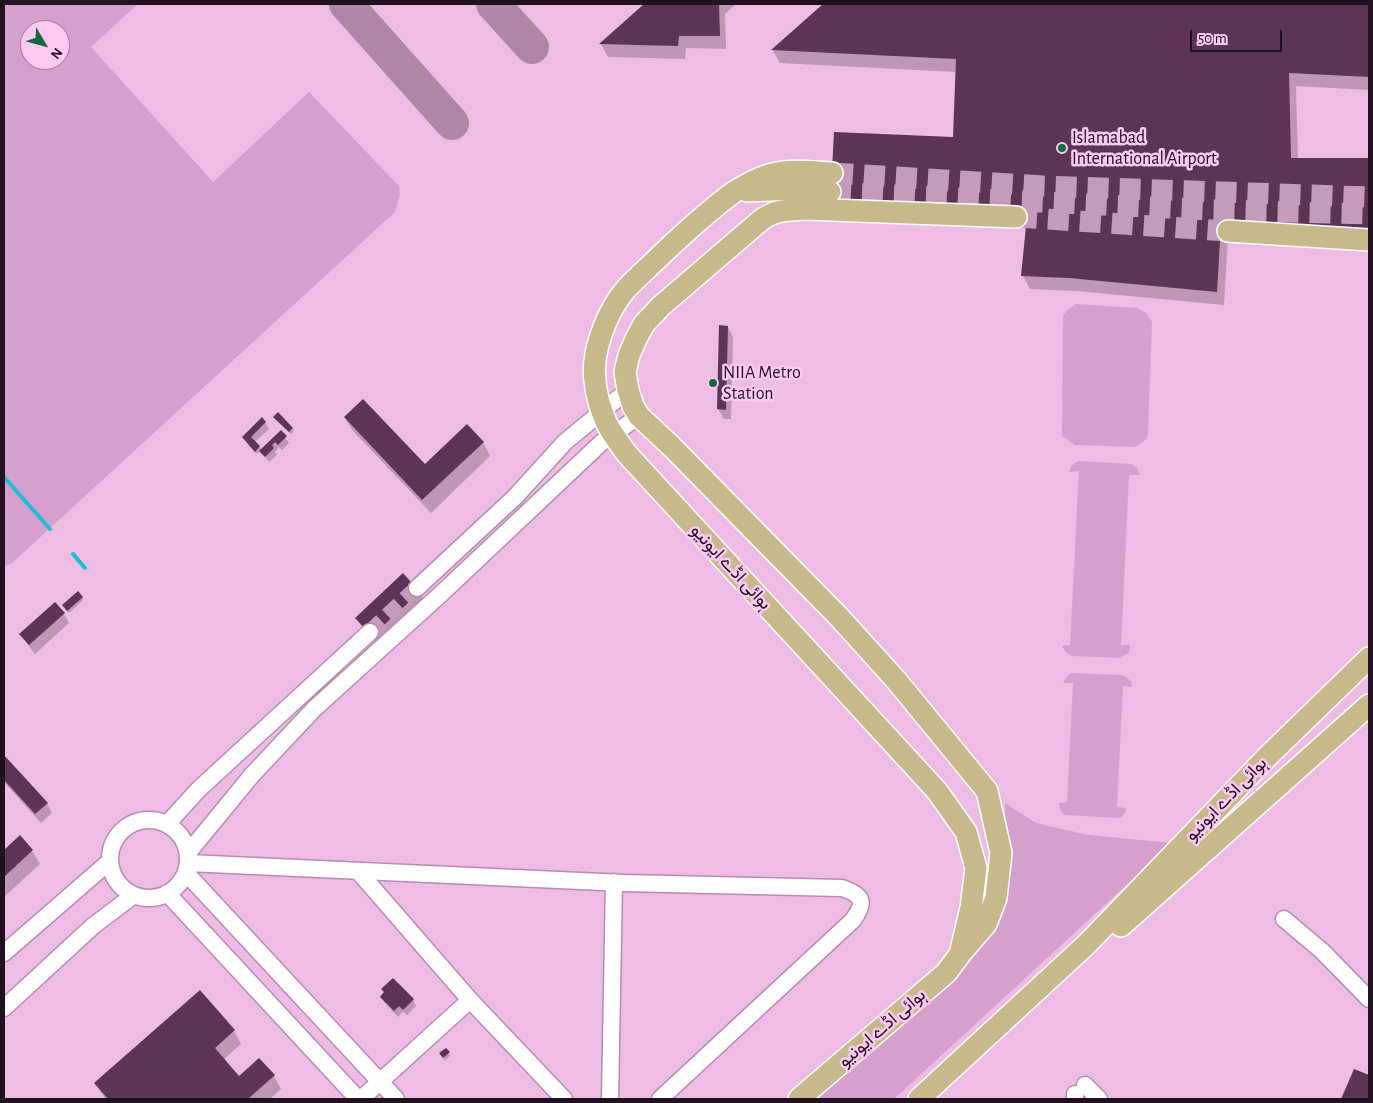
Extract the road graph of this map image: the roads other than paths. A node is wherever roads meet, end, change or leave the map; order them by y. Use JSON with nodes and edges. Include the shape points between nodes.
{"nodes":[{"id":1,"x":831,"y":183,"type":"tunnel mouth"},
{"id":2,"x":1016,"y":216,"type":"tunnel mouth"},
{"id":3,"x":1228,"y":231,"type":"tunnel mouth"},
{"id":4,"x":1369,"y":240,"type":"edge"},
{"id":5,"x":628,"y":390,"type":"junction"},
{"id":6,"x":639,"y":416,"type":"junction"},
{"id":7,"x":442,"y":593,"type":"junction"},
{"id":8,"x":370,"y":632,"type":"tunnel mouth"},
{"id":9,"x":1369,"y":658,"type":"edge"},
{"id":10,"x":1367,"y":707,"type":"edge"},
{"id":11,"x":167,"y":824,"type":"junction"},
{"id":12,"x":110,"y":861,"type":"junction"},
{"id":13,"x":187,"y":863,"type":"junction"},
{"id":14,"x":358,"y":871,"type":"junction"},
{"id":15,"x":614,"y":882,"type":"junction"},
{"id":16,"x":167,"y":894,"type":"junction"},
{"id":17,"x":134,"y":895,"type":"junction"},
{"id":18,"x":1284,"y":919,"type":"dead end"},
{"id":19,"x":1087,"y":944,"type":"junction"},
{"id":20,"x":4,"y":953,"type":"edge"},
{"id":21,"x":961,"y":953,"type":"junction"},
{"id":22,"x":1369,"y":999,"type":"edge"},
{"id":23,"x":470,"y":1000,"type":"junction"},
{"id":24,"x":4,"y":1008,"type":"edge"},
{"id":25,"x":380,"y":1082,"type":"junction"},
{"id":26,"x":1078,"y":1093,"type":"edge"},
{"id":27,"x":360,"y":1099,"type":"edge"},
{"id":28,"x":396,"y":1099,"type":"edge"},
{"id":29,"x":564,"y":1099,"type":"edge"},
{"id":30,"x":610,"y":1099,"type":"edge"},
{"id":31,"x":660,"y":1099,"type":"edge"},
{"id":32,"x":799,"y":1099,"type":"edge"},
{"id":33,"x":919,"y":1099,"type":"edge"},
{"id":34,"x":1098,"y":1099,"type":"edge"}],
"edges":[{"from":1,"to":21,"type":"main road","name":"ہوائی اڈے ایونیو","bridge":true,"via":[[789,172],[773,174],[734,192],[708,211],[626,290],[614,306],[596,359],[595,380],[606,422],[627,454],[937,791],[966,832],[976,868],[972,908]]},
{"from":2,"to":5,"type":"main road","via":[[804,209],[768,215],[644,324],[629,355],[625,372]]},
{"from":3,"to":4,"type":"main road"},
{"from":5,"to":6,"type":"main road"},
{"from":5,"to":7,"type":"street","via":[[565,442],[515,497],[423,582]]},
{"from":6,"to":7,"type":"street","via":[[601,443]]},
{"from":6,"to":21,"type":"main road","name":"ہوائی اڈے ایونیو","via":[[839,618],[896,680],[987,791],[1001,853],[996,898],[986,924]]},
{"from":7,"to":13,"type":"street","via":[[288,735],[252,775]]},
{"from":8,"to":11,"type":"street","via":[[198,789]]},
{"from":9,"to":19,"type":"main road","name":"ہوائی اڈے ایونیو","via":[[1269,755]]},
{"from":10,"to":19,"type":"main road","name":"ہوائی اڈے ایونیو","via":[[1123,925]]},
{"from":11,"to":12,"type":"street","via":[[144,820],[128,826],[116,839]]},
{"from":11,"to":13,"type":"street","via":[[184,841]]},
{"from":12,"to":17,"type":"street","via":[[116,881]]},
{"from":12,"to":20,"type":"street"},
{"from":13,"to":14,"type":"street"},
{"from":13,"to":16,"type":"street","via":[[181,882]]},
{"from":13,"to":25,"type":"street"},
{"from":14,"to":15,"type":"street"},
{"from":14,"to":23,"type":"street"},
{"from":15,"to":30,"type":"street"},
{"from":15,"to":31,"type":"street","via":[[842,888],[855,892],[861,900],[861,909],[852,920]]},
{"from":16,"to":17,"type":"street","via":[[144,898]]},
{"from":16,"to":27,"type":"street"},
{"from":17,"to":24,"type":"street","via":[[93,926]]},
{"from":18,"to":22,"type":"street"},
{"from":19,"to":33,"type":"main road","name":"ہوائی اڈے ایونیو"},
{"from":21,"to":32,"type":"main road","name":"ہوائی اڈے ایونیو","via":[[946,973]]},
{"from":23,"to":25,"type":"street"},
{"from":23,"to":29,"type":"street"},
{"from":25,"to":27,"type":"street"},
{"from":25,"to":28,"type":"street"},
{"from":26,"to":34,"type":"street"}]}
